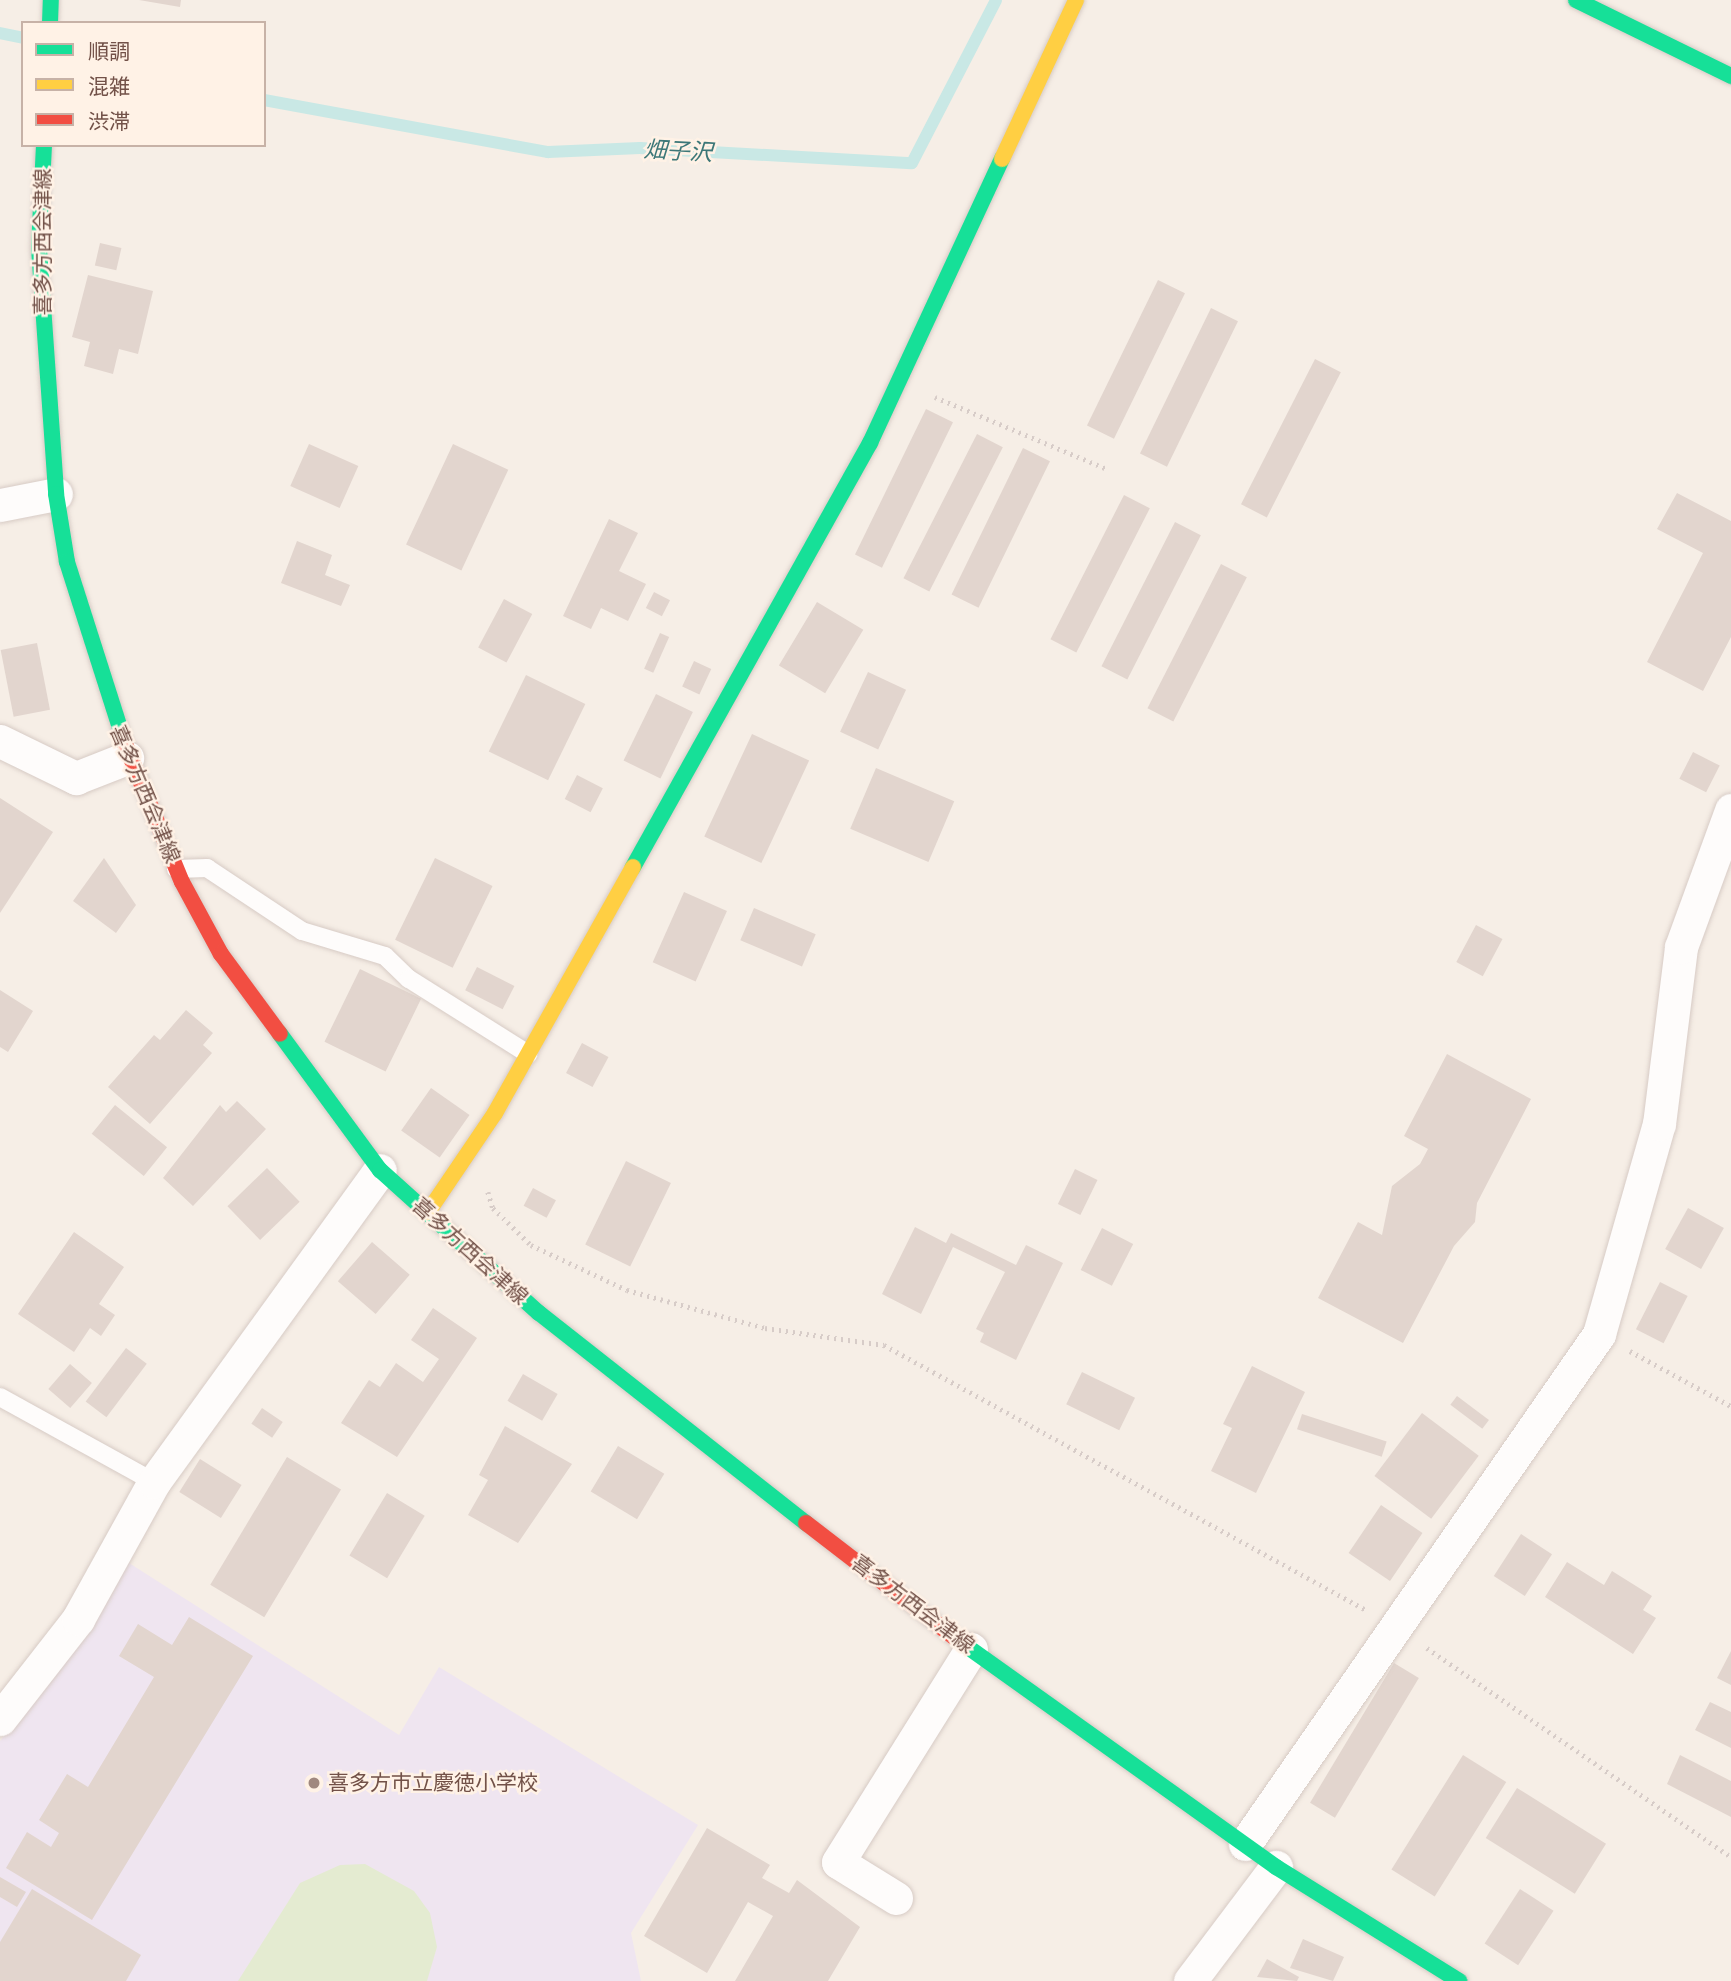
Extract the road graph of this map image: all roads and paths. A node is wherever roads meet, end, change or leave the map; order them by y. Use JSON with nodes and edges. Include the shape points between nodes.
{"nodes":[{"id":1,"x":51,"y":0,"type":"edge"},
{"id":2,"x":1076,"y":0,"type":"edge"},
{"id":3,"x":1576,"y":0,"type":"edge"},
{"id":4,"x":50,"y":21,"type":"edge"},
{"id":5,"x":1731,"y":76,"type":"edge"},
{"id":6,"x":44,"y":147,"type":"edge"},
{"id":7,"x":899,"y":381,"type":"junction"},
{"id":8,"x":1107,"y":469,"type":"dead end"},
{"id":9,"x":56,"y":494,"type":"junction"},
{"id":10,"x":0,"y":505,"type":"edge"},
{"id":11,"x":0,"y":741,"type":"edge"},
{"id":12,"x":127,"y":758,"type":"junction"},
{"id":13,"x":1731,"y":810,"type":"edge"},
{"id":14,"x":176,"y":869,"type":"junction"},
{"id":15,"x":528,"y":1054,"type":"junction"},
{"id":16,"x":465,"y":1157,"type":"junction"},
{"id":17,"x":380,"y":1170,"type":"junction"},
{"id":18,"x":428,"y":1212,"type":"junction"},
{"id":19,"x":1599,"y":1334,"type":"junction"},
{"id":20,"x":0,"y":1396,"type":"edge"},
{"id":21,"x":1731,"y":1406,"type":"edge"},
{"id":22,"x":154,"y":1482,"type":"junction"},
{"id":23,"x":1396,"y":1626,"type":"junction"},
{"id":24,"x":971,"y":1648,"type":"junction"},
{"id":25,"x":0,"y":1719,"type":"edge"},
{"id":26,"x":1245,"y":1844,"type":"junction"},
{"id":27,"x":1731,"y":1857,"type":"edge"},
{"id":28,"x":1276,"y":1867,"type":"junction"},
{"id":29,"x":896,"y":1898,"type":"dead end"},
{"id":30,"x":1190,"y":1981,"type":"edge"},
{"id":31,"x":1459,"y":1981,"type":"edge"}],
"edges":[{"from":1,"to":4,"type":"main road"},
{"from":2,"to":7,"type":"main road"},
{"from":3,"to":5,"type":"main road"},
{"from":6,"to":9,"type":"main road","name":"喜多方西会津線","via":[[39,248]]},
{"from":7,"to":8,"type":"path"},
{"from":7,"to":15,"type":"main road","via":[[743,677]]},
{"from":9,"to":10,"type":"street"},
{"from":9,"to":12,"type":"main road","name":"喜多方西会津線","via":[[67,562]]},
{"from":11,"to":12,"type":"street","via":[[76,778]]},
{"from":12,"to":14,"type":"main road","name":"喜多方西会津線"},
{"from":13,"to":19,"type":"street","via":[[1681,947],[1659,1125]]},
{"from":14,"to":15,"type":"lane","via":[[207,868],[302,931],[385,956],[409,979]]},
{"from":14,"to":17,"type":"main road","name":"喜多方西会津線","via":[[221,954]]},
{"from":15,"to":16,"type":"main road"},
{"from":16,"to":18,"type":"main road"},
{"from":16,"to":23,"type":"path","via":[[483,1177],[494,1208],[531,1245],[686,1309],[884,1345]]},
{"from":17,"to":18,"type":"main road","name":"喜多方西会津線"},
{"from":17,"to":22,"type":"street"},
{"from":18,"to":24,"type":"main road","name":"喜多方西会津線","via":[[539,1312]]},
{"from":19,"to":21,"type":"path"},
{"from":19,"to":23,"type":"street"},
{"from":20,"to":22,"type":"lane"},
{"from":22,"to":25,"type":"street","via":[[78,1619]]},
{"from":23,"to":26,"type":"street"},
{"from":23,"to":27,"type":"path"},
{"from":24,"to":26,"type":"main road","name":"喜多方西会津線"},
{"from":24,"to":29,"type":"street","via":[[838,1862]]},
{"from":26,"to":28,"type":"main road","name":"喜多方西会津線"},
{"from":28,"to":30,"type":"street"},
{"from":28,"to":31,"type":"main road","name":"喜多方西会津線"}]}
